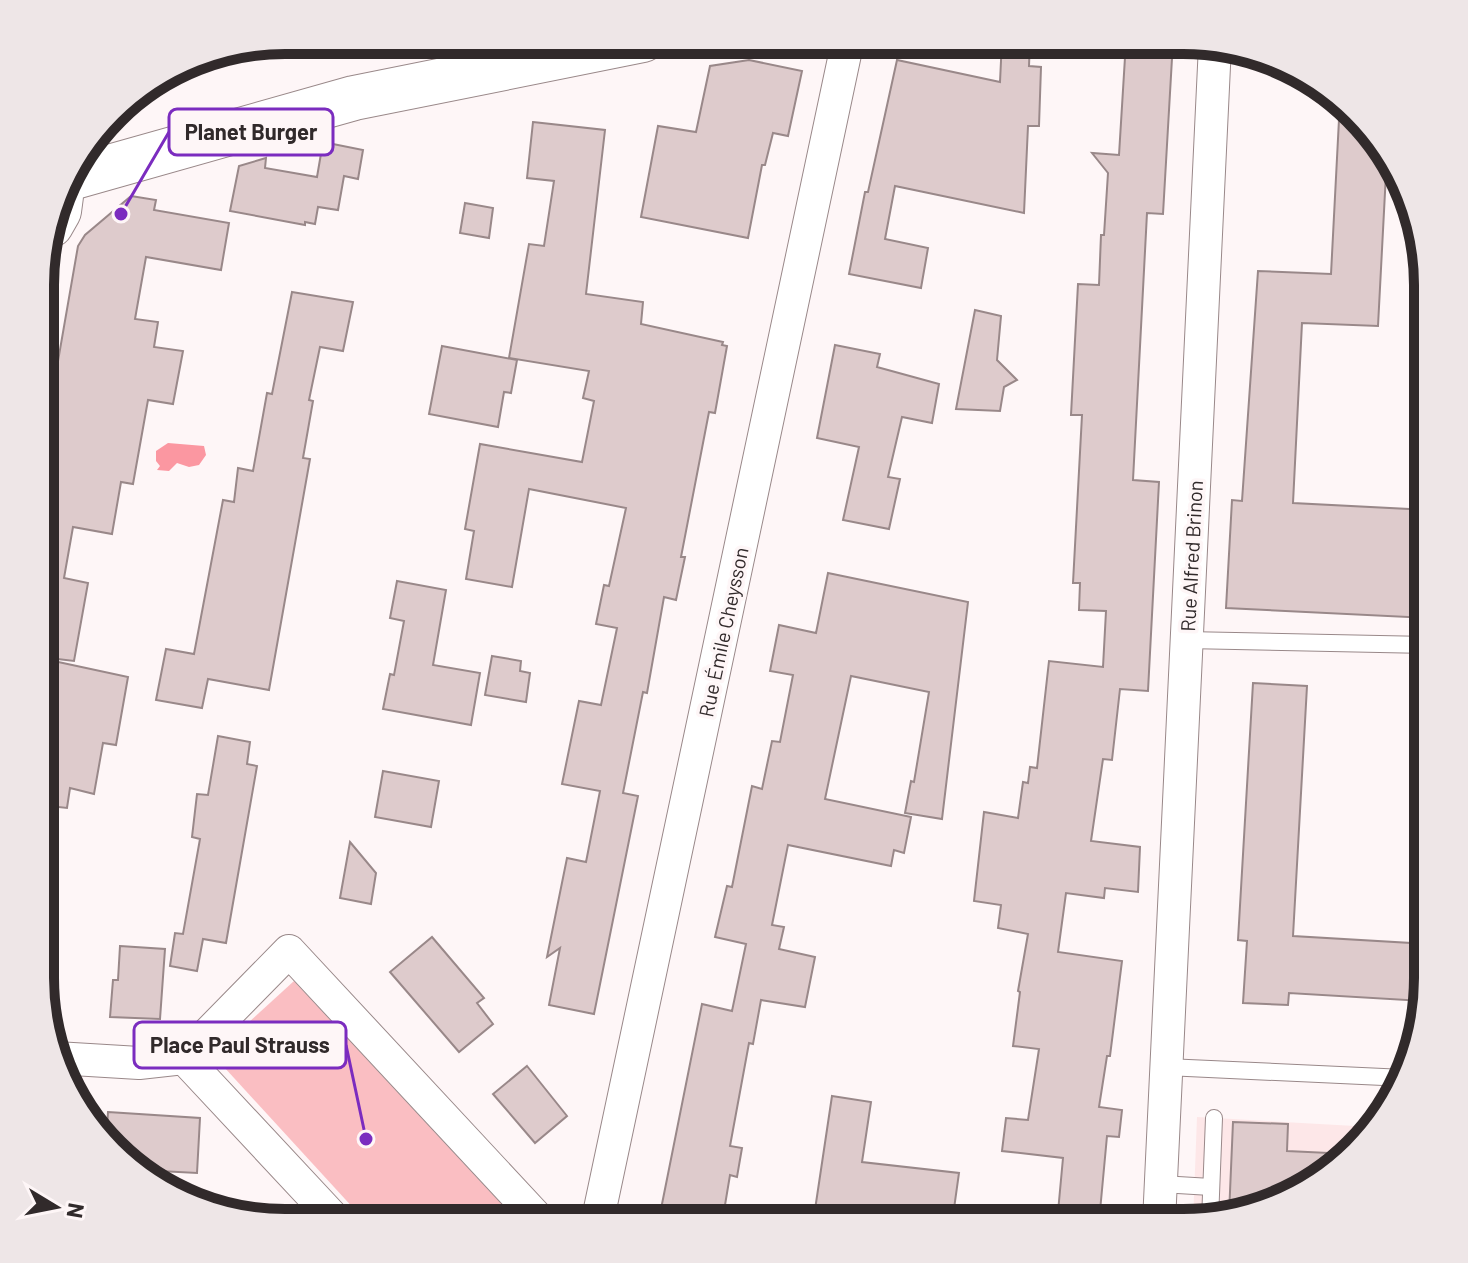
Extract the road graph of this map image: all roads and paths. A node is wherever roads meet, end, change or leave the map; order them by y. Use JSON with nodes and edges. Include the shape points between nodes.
{"nodes":[{"id":1,"x":573,"y":54,"type":"edge"},
{"id":2,"x":845,"y":54,"type":"edge"},
{"id":3,"x":1214,"y":56,"type":"edge"},
{"id":4,"x":82,"y":175,"type":"edge"},
{"id":5,"x":1186,"y":640,"type":"junction"},
{"id":6,"x":1414,"y":645,"type":"edge"},
{"id":7,"x":184,"y":1058,"type":"junction"},
{"id":8,"x":69,"y":1059,"type":"edge"},
{"id":9,"x":1166,"y":1067,"type":"junction"},
{"id":10,"x":1391,"y":1077,"type":"edge"},
{"id":11,"x":1214,"y":1118,"type":"dead end"},
{"id":12,"x":1161,"y":1184,"type":"junction"},
{"id":13,"x":1211,"y":1187,"type":"junction"},
{"id":14,"x":1210,"y":1207,"type":"edge"},
{"id":15,"x":325,"y":1209,"type":"edge"},
{"id":16,"x":529,"y":1209,"type":"edge"},
{"id":17,"x":600,"y":1209,"type":"edge"},
{"id":18,"x":1160,"y":1209,"type":"edge"}],
"edges":[{"from":1,"to":4,"type":"street","via":[[354,98]]},
{"from":2,"to":17,"type":"street","name":"Rue Émile Cheysson"},
{"from":3,"to":5,"type":"street","name":"Rue Alfred Brinon"},
{"from":5,"to":6,"type":"lane"},
{"from":5,"to":9,"type":"street","name":"Rue Alfred Brinon"},
{"from":7,"to":8,"type":"street","via":[[139,1063]]},
{"from":7,"to":15,"type":"street"},
{"from":7,"to":16,"type":"street","via":[[289,951]]},
{"from":9,"to":10,"type":"lane"},
{"from":9,"to":12,"type":"street","name":"Rue Alfred Brinon"},
{"from":11,"to":13,"type":"lane"},
{"from":12,"to":13,"type":"lane"},
{"from":12,"to":18,"type":"street","name":"Rue Alfred Brinon"},
{"from":13,"to":14,"type":"lane"}]}
